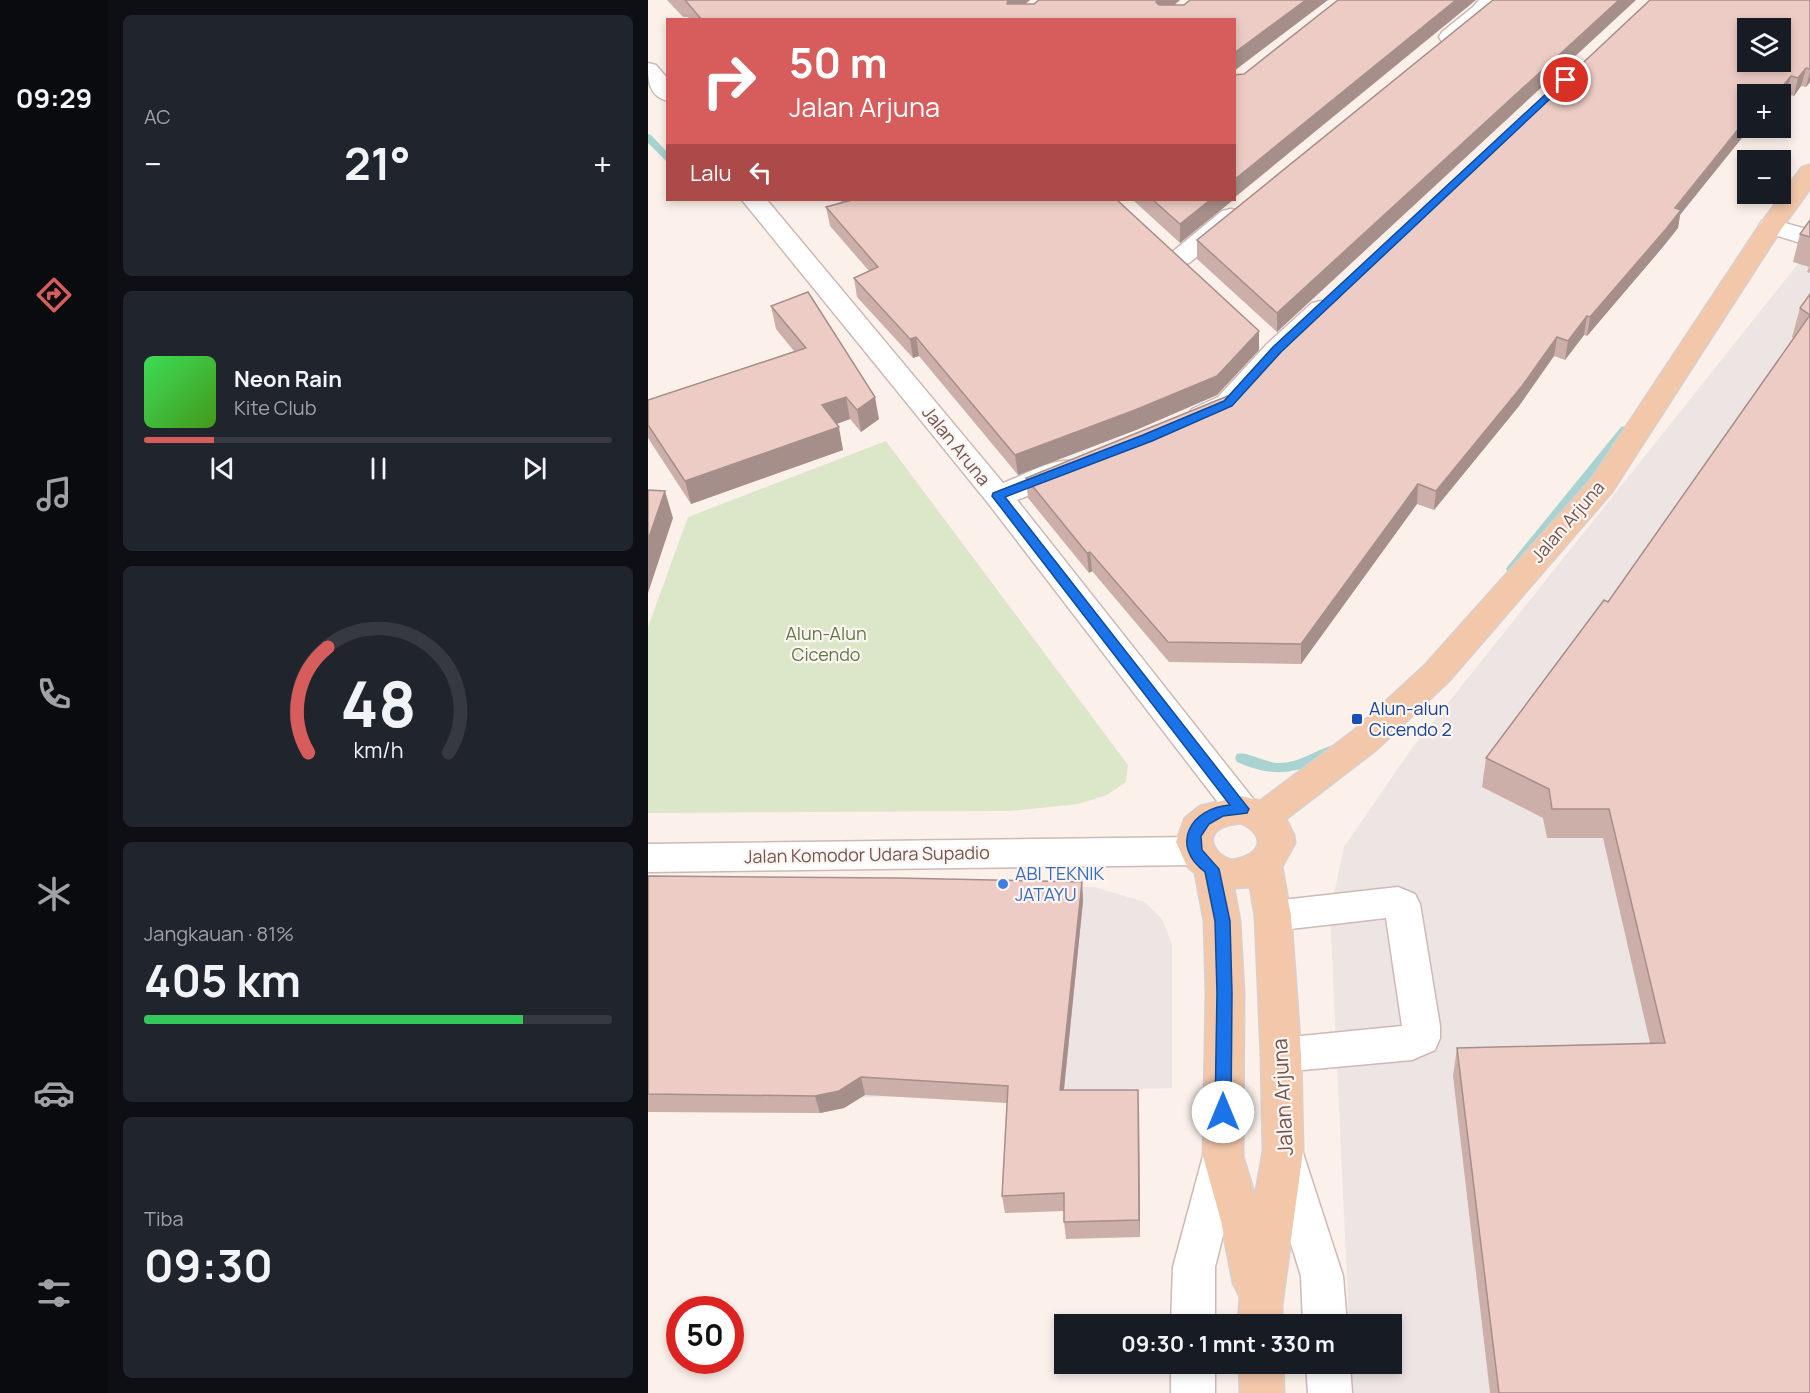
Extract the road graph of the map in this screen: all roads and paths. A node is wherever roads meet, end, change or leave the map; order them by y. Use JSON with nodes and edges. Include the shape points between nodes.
{"nodes":[{"id":1,"x":1490,"y":0,"type":"edge"},
{"id":2,"x":1435,"y":49,"type":"edge"},
{"id":3,"x":648,"y":70,"type":"edge"},
{"id":4,"x":666,"y":92,"type":"edge"},
{"id":5,"x":1810,"y":172,"type":"edge"},
{"id":6,"x":755,"y":201,"type":"edge"},
{"id":7,"x":1244,"y":206,"type":"edge"},
{"id":8,"x":1771,"y":226,"type":"junction"},
{"id":9,"x":1810,"y":238,"type":"edge"},
{"id":10,"x":1180,"y":258,"type":"edge"},
{"id":11,"x":1338,"y":293,"type":"edge"},
{"id":12,"x":1178,"y":425,"type":"edge"},
{"id":13,"x":1096,"y":458,"type":"edge"},
{"id":14,"x":998,"y":496,"type":"junction"},
{"id":15,"x":1253,"y":813,"type":"junction"},
{"id":16,"x":648,"y":858,"type":"edge"},
{"id":17,"x":1203,"y":860,"type":"junction"},
{"id":18,"x":1264,"y":865,"type":"junction"},
{"id":19,"x":1273,"y":916,"type":"junction"},
{"id":20,"x":1281,"y":1055,"type":"junction"},
{"id":21,"x":1283,"y":1151,"type":"junction"},
{"id":22,"x":1223,"y":1156,"type":"junction"},
{"id":23,"x":1193,"y":1314,"type":"edge"},
{"id":24,"x":1260,"y":1314,"type":"edge"},
{"id":25,"x":1260,"y":1314,"type":"edge"},
{"id":26,"x":1324,"y":1314,"type":"edge"},
{"id":27,"x":1193,"y":1374,"type":"edge"},
{"id":28,"x":1261,"y":1374,"type":"edge"},
{"id":29,"x":1329,"y":1374,"type":"edge"},
{"id":30,"x":1193,"y":1393,"type":"edge"},
{"id":31,"x":1262,"y":1393,"type":"edge"},
{"id":32,"x":1330,"y":1393,"type":"edge"}],
"edges":[{"from":1,"to":2,"type":"street"},
{"from":3,"to":4,"type":"street"},
{"from":5,"to":8,"type":"main road","name":"Jalan Arjuna"},
{"from":6,"to":14,"type":"street","name":"Jalan Aruna"},
{"from":7,"to":10,"type":"street"},
{"from":8,"to":9,"type":"street"},
{"from":8,"to":15,"type":"main road","name":"Jalan Arjuna","via":[[1602,485],[1437,673],[1364,741]]},
{"from":11,"to":12,"type":"street","via":[[1269,342],[1228,403]]},
{"from":13,"to":14,"type":"street"},
{"from":14,"to":15,"type":"street","name":"Jalan Aruna"},
{"from":15,"to":17,"type":"main road","name":"Jalan Arjuna","via":[[1221,811],[1204,820],[1194,835]]},
{"from":15,"to":18,"type":"main road","via":[[1274,828],[1277,841],[1274,854]]},
{"from":16,"to":17,"type":"street","name":"Jalan Komodor Udara Supadio"},
{"from":17,"to":18,"type":"main road","via":[[1238,874],[1254,872]]},
{"from":17,"to":22,"type":"main road","name":"Jalan Arjuna","via":[[1222,921]]},
{"from":18,"to":19,"type":"main road","name":"Jalan Arjuna"},
{"from":19,"to":20,"type":"main road","name":"Jalan Arjuna"},
{"from":19,"to":20,"type":"street","via":[[1402,904],[1421,1026],[1421,1038],[1412,1043]]},
{"from":20,"to":21,"type":"main road","name":"Jalan Arjuna"},
{"from":21,"to":25,"type":"main road"},
{"from":21,"to":26,"type":"street","name":"Jalan Arjuna","via":[[1322,1276]]},
{"from":22,"to":23,"type":"street","name":"Jalan Arjuna","via":[[1194,1267]]},
{"from":22,"to":24,"type":"main road","via":[[1242,1221]]},
{"from":27,"to":30,"type":"street"},
{"from":28,"to":31,"type":"main road"},
{"from":29,"to":32,"type":"street"}]}
